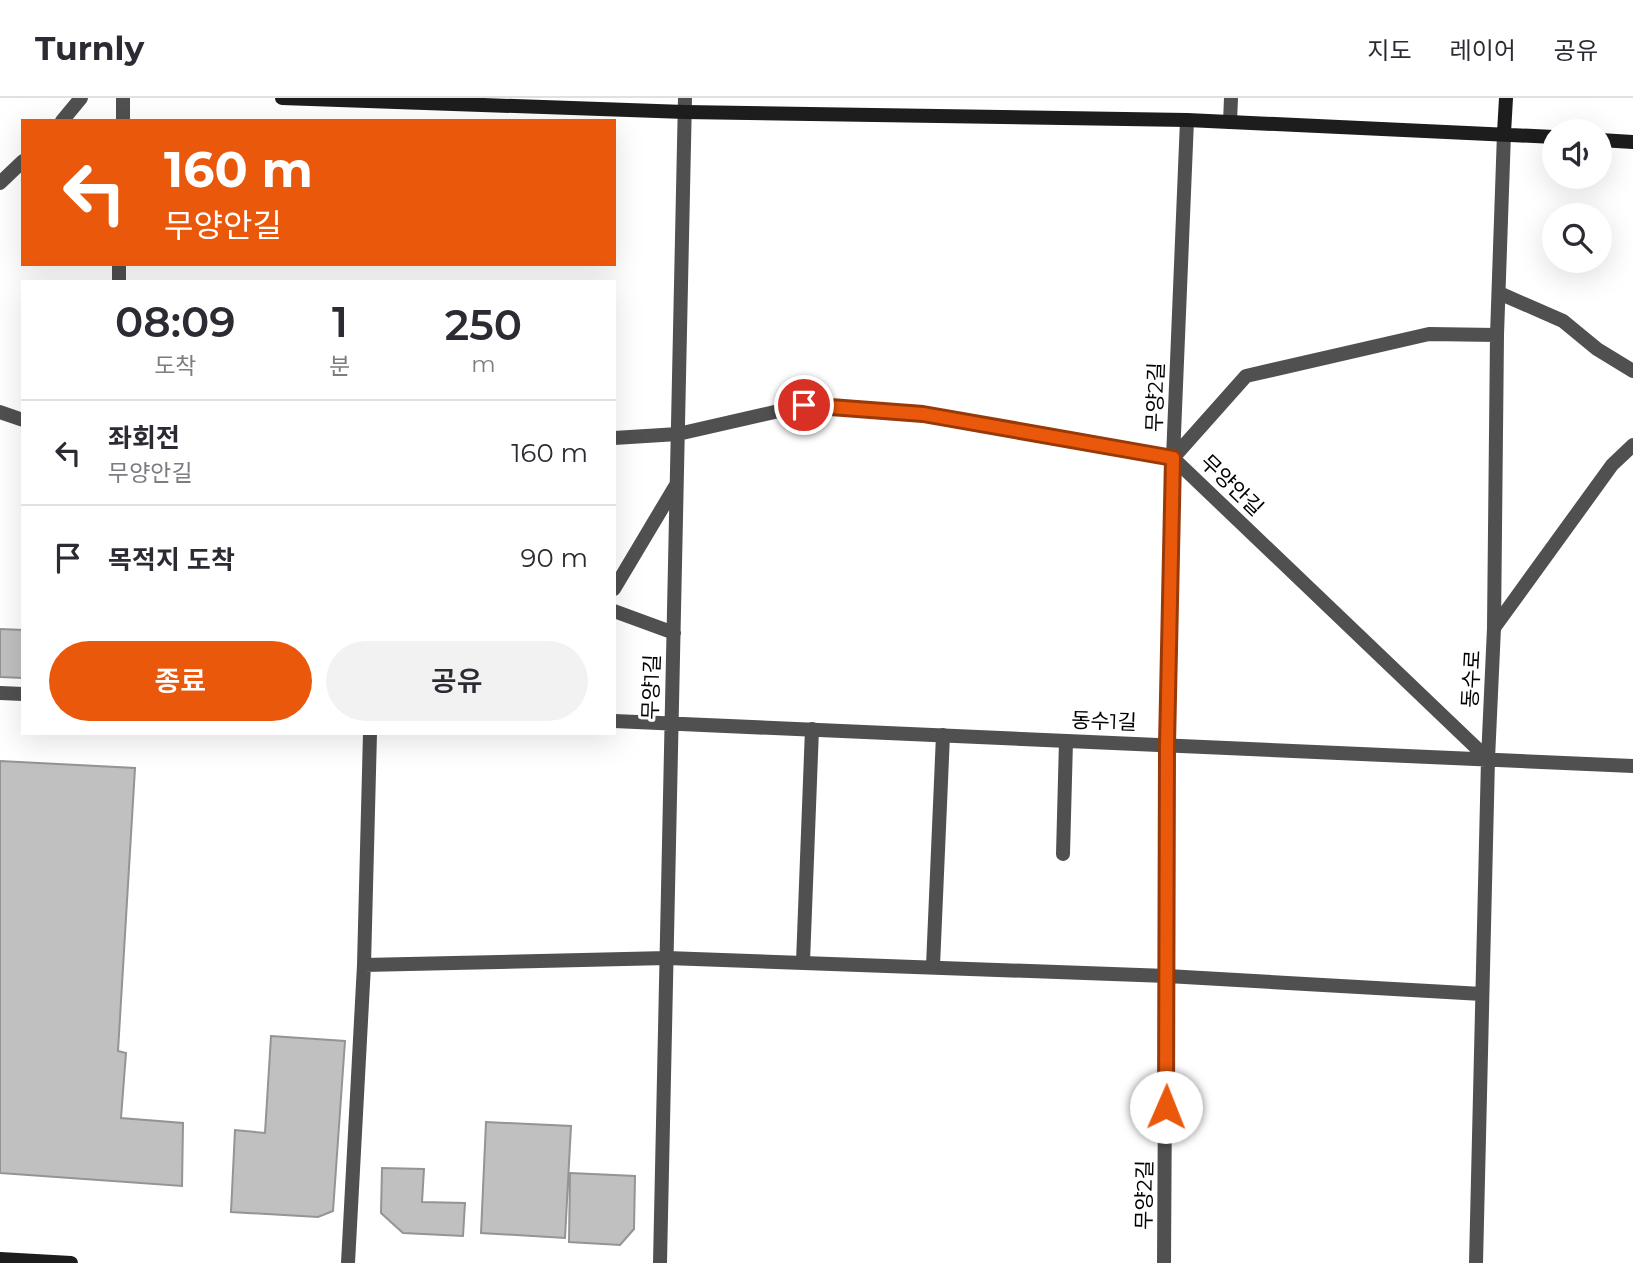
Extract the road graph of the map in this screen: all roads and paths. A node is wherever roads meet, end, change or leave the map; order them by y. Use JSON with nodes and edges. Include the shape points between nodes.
{"nodes":[{"id":1,"x":81,"y":98,"type":"edge"},
{"id":2,"x":123,"y":98,"type":"edge"},
{"id":3,"x":282,"y":98,"type":"edge"},
{"id":4,"x":1231,"y":98,"type":"edge"},
{"id":5,"x":1506,"y":98,"type":"edge"},
{"id":6,"x":685,"y":105,"type":"edge"},
{"id":7,"x":64,"y":119,"type":"edge"},
{"id":8,"x":123,"y":119,"type":"edge"},
{"id":9,"x":1187,"y":120,"type":"junction"},
{"id":10,"x":1230,"y":122,"type":"junction"},
{"id":11,"x":1504,"y":133,"type":"junction"},
{"id":12,"x":1542,"y":136,"type":"edge"},
{"id":13,"x":1612,"y":141,"type":"edge"},
{"id":14,"x":1633,"y":142,"type":"edge"},
{"id":15,"x":21,"y":163,"type":"edge"},
{"id":16,"x":0,"y":183,"type":"edge"},
{"id":17,"x":1499,"y":293,"type":"junction"},
{"id":18,"x":1497,"y":335,"type":"junction"},
{"id":19,"x":1633,"y":371,"type":"edge"},
{"id":20,"x":0,"y":412,"type":"edge"},
{"id":21,"x":21,"y":420,"type":"edge"},
{"id":22,"x":678,"y":434,"type":"junction"},
{"id":23,"x":616,"y":438,"type":"edge"},
{"id":24,"x":1633,"y":444,"type":"edge"},
{"id":25,"x":1173,"y":458,"type":"junction"},
{"id":26,"x":677,"y":484,"type":"junction"},
{"id":27,"x":616,"y":586,"type":"edge"},
{"id":28,"x":616,"y":612,"type":"edge"},
{"id":29,"x":1494,"y":628,"type":"junction"},
{"id":30,"x":674,"y":633,"type":"junction"},
{"id":31,"x":0,"y":694,"type":"edge"},
{"id":32,"x":21,"y":694,"type":"edge"},
{"id":33,"x":616,"y":721,"type":"edge"},
{"id":34,"x":671,"y":723,"type":"junction"},
{"id":35,"x":812,"y":729,"type":"junction"},
{"id":36,"x":370,"y":735,"type":"edge"},
{"id":37,"x":943,"y":735,"type":"junction"},
{"id":38,"x":1066,"y":741,"type":"junction"},
{"id":39,"x":1167,"y":745,"type":"junction"},
{"id":40,"x":1488,"y":759,"type":"junction"},
{"id":41,"x":1633,"y":766,"type":"edge"},
{"id":42,"x":1063,"y":854,"type":"dead end"},
{"id":43,"x":667,"y":958,"type":"junction"},
{"id":44,"x":803,"y":962,"type":"junction"},
{"id":45,"x":364,"y":965,"type":"junction"},
{"id":46,"x":933,"y":966,"type":"junction"},
{"id":47,"x":1167,"y":976,"type":"junction"},
{"id":48,"x":1482,"y":994,"type":"junction"},
{"id":49,"x":0,"y":1259,"type":"edge"},
{"id":50,"x":71,"y":1263,"type":"edge"},
{"id":51,"x":348,"y":1263,"type":"edge"},
{"id":52,"x":660,"y":1263,"type":"edge"},
{"id":53,"x":1164,"y":1263,"type":"edge"},
{"id":54,"x":1476,"y":1263,"type":"edge"}],
"edges":[{"from":1,"to":7,"type":"street"},
{"from":2,"to":8,"type":"street"},
{"from":3,"to":6,"type":"street"},
{"from":4,"to":10,"type":"street"},
{"from":5,"to":11,"type":"street","name":"동수로"},
{"from":6,"to":9,"type":"street"},
{"from":6,"to":22,"type":"street","name":"무양1길"},
{"from":9,"to":10,"type":"street"},
{"from":9,"to":25,"type":"street","name":"무양2길"},
{"from":10,"to":11,"type":"street"},
{"from":11,"to":12,"type":"street"},
{"from":11,"to":17,"type":"street","name":"동수로"},
{"from":13,"to":14,"type":"street"},
{"from":15,"to":16,"type":"street"},
{"from":17,"to":18,"type":"street","name":"동수로"},
{"from":17,"to":19,"type":"street","via":[[1563,321]]},
{"from":18,"to":25,"type":"street","via":[[1429,334],[1246,376]]},
{"from":18,"to":29,"type":"street","name":"동수로"},
{"from":20,"to":21,"type":"street"},
{"from":22,"to":23,"type":"street","name":"무양안길"},
{"from":22,"to":25,"type":"street","name":"무양안길","via":[[804,405],[923,414]]},
{"from":22,"to":26,"type":"street","name":"무양1길"},
{"from":24,"to":29,"type":"street","via":[[1612,465]]},
{"from":25,"to":39,"type":"street","name":"무양2길"},
{"from":25,"to":40,"type":"street","name":"무양안길"},
{"from":26,"to":27,"type":"street"},
{"from":26,"to":30,"type":"street","name":"무양1길"},
{"from":28,"to":30,"type":"street"},
{"from":29,"to":40,"type":"street","name":"동수로"},
{"from":30,"to":34,"type":"street","name":"무양1길"},
{"from":31,"to":32,"type":"street"},
{"from":33,"to":34,"type":"street","name":"동수1길"},
{"from":34,"to":35,"type":"street","name":"동수1길"},
{"from":34,"to":43,"type":"street","name":"무양1길"},
{"from":35,"to":37,"type":"street","name":"동수1길"},
{"from":35,"to":44,"type":"street"},
{"from":36,"to":45,"type":"street"},
{"from":37,"to":38,"type":"street","name":"동수1길"},
{"from":37,"to":46,"type":"street"},
{"from":38,"to":39,"type":"street","name":"동수1길"},
{"from":38,"to":42,"type":"street"},
{"from":39,"to":40,"type":"street","name":"동수1길"},
{"from":39,"to":47,"type":"street","name":"무양2길"},
{"from":40,"to":41,"type":"street","name":"동수1길"},
{"from":40,"to":48,"type":"street","name":"동수로"},
{"from":43,"to":44,"type":"street"},
{"from":43,"to":45,"type":"street"},
{"from":43,"to":52,"type":"street","name":"무양1길"},
{"from":44,"to":46,"type":"street"},
{"from":45,"to":51,"type":"street"},
{"from":46,"to":47,"type":"street"},
{"from":47,"to":48,"type":"street"},
{"from":47,"to":53,"type":"street","name":"무양2길"},
{"from":48,"to":54,"type":"street","name":"동수로"},
{"from":49,"to":50,"type":"street"}]}
